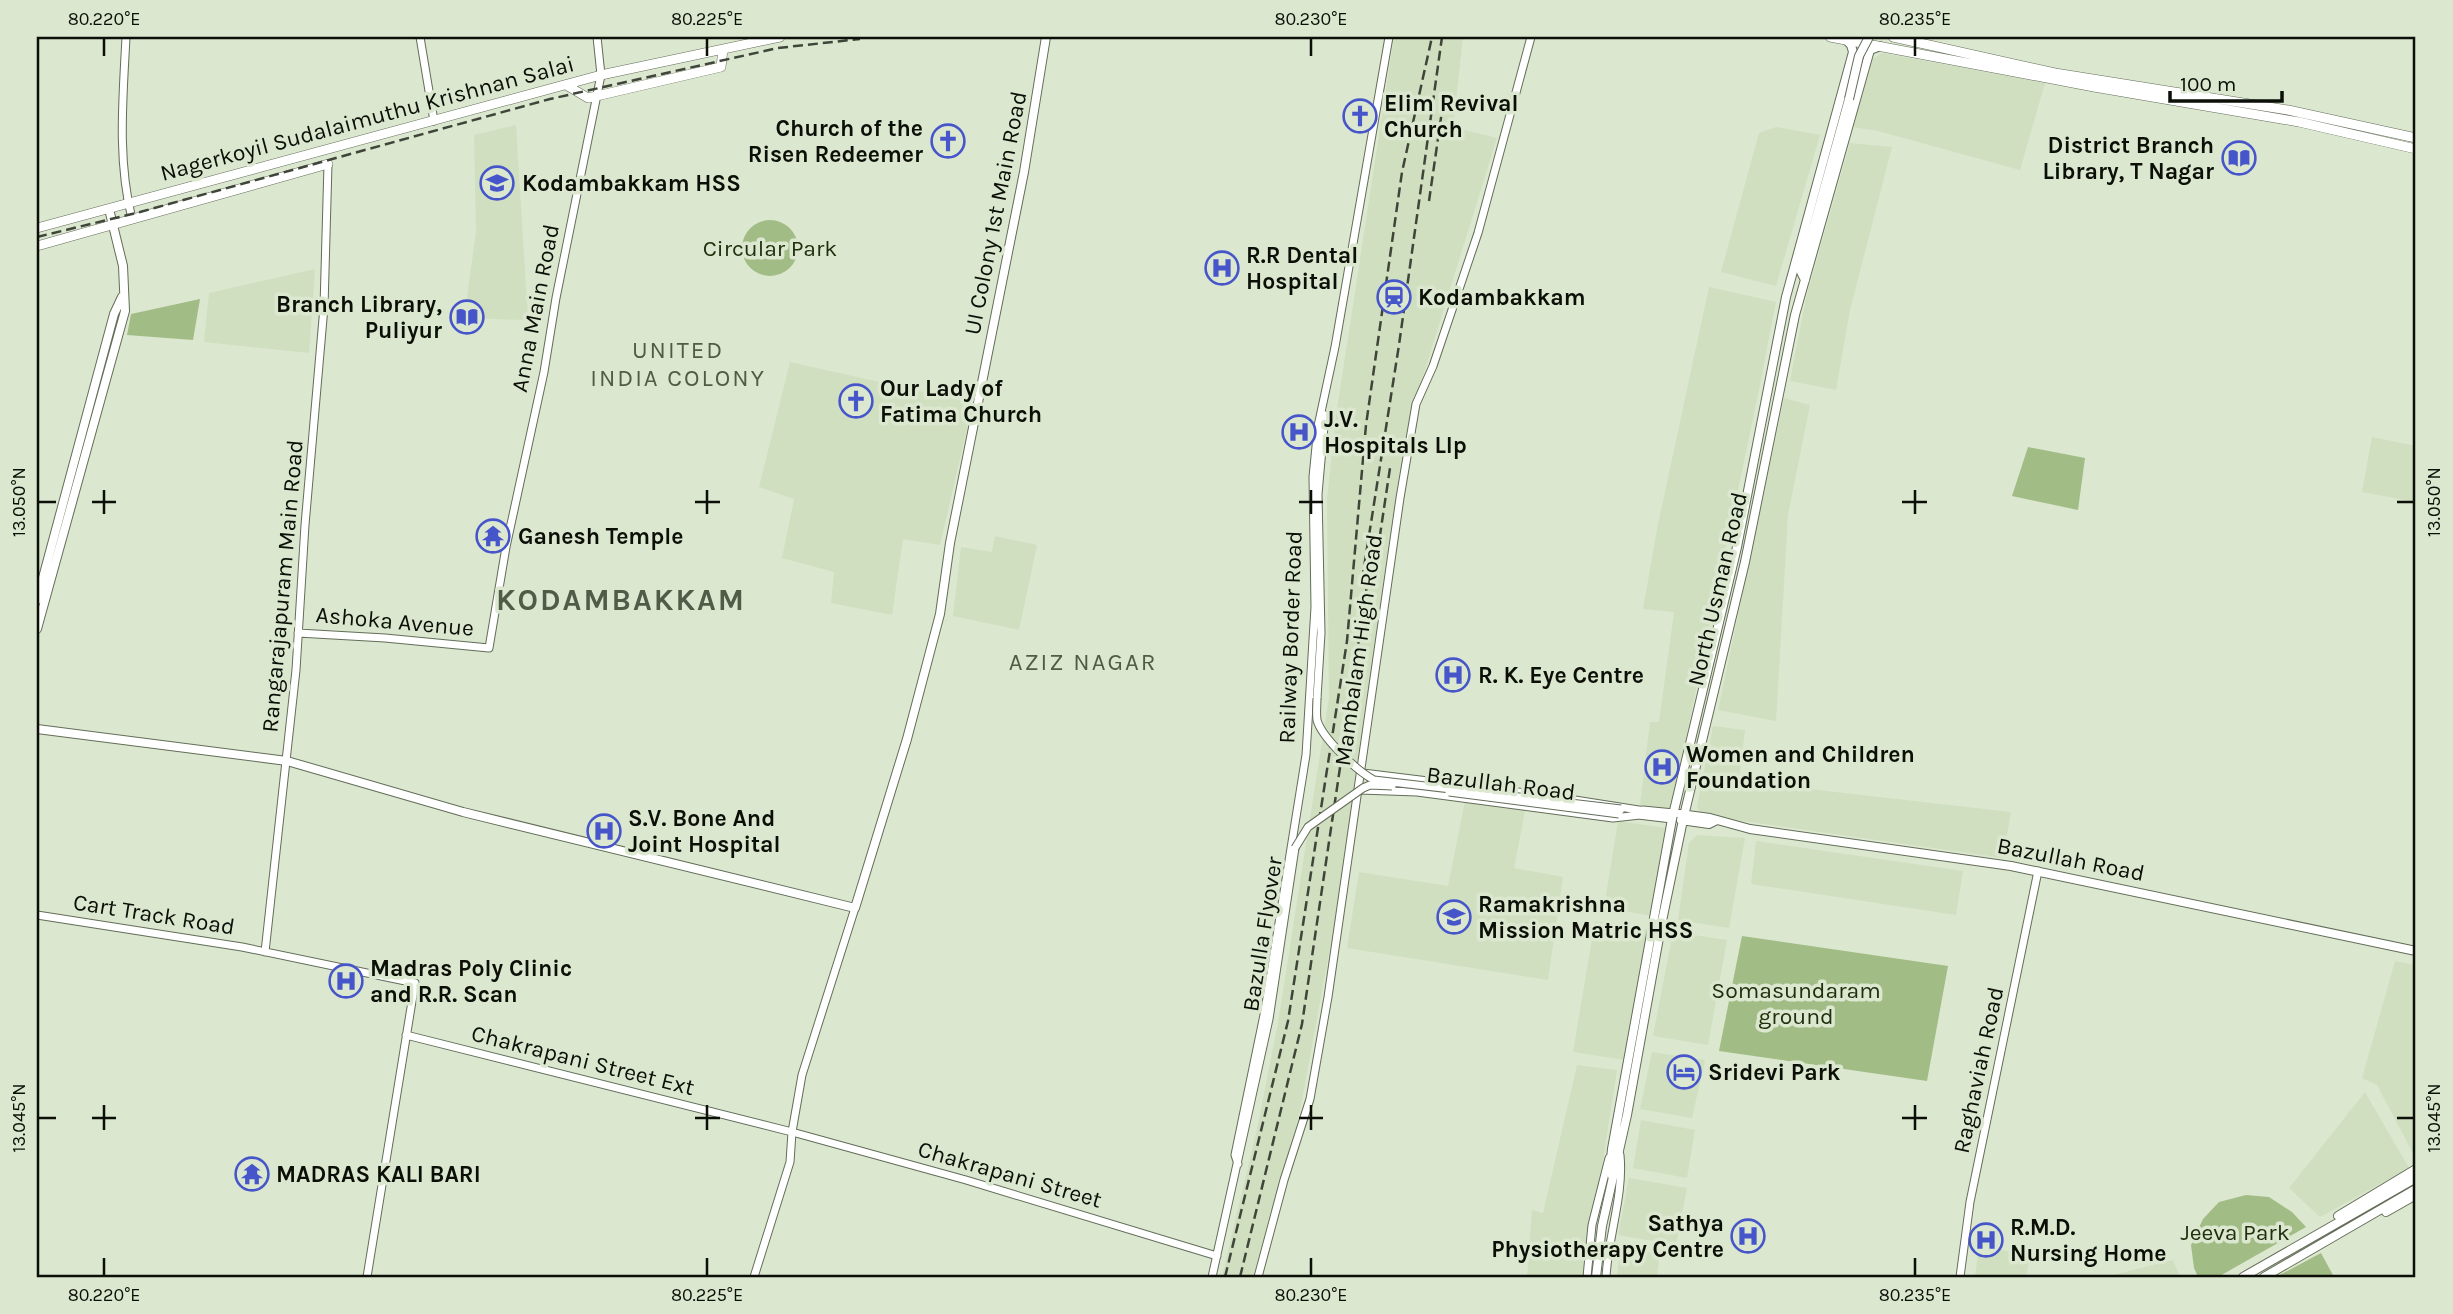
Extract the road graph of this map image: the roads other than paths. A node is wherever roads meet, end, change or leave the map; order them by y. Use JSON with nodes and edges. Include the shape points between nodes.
{"nodes":[{"id":1,"x":126,"y":37,"type":"edge"},
{"id":2,"x":419,"y":37,"type":"edge"},
{"id":3,"x":597,"y":37,"type":"edge"},
{"id":4,"x":780,"y":37,"type":"edge"},
{"id":5,"x":1046,"y":37,"type":"edge"},
{"id":6,"x":1389,"y":37,"type":"edge"},
{"id":7,"x":1531,"y":37,"type":"edge"},
{"id":8,"x":1830,"y":37,"type":"edge"},
{"id":9,"x":1868,"y":37,"type":"edge"},
{"id":10,"x":1893,"y":37,"type":"edge"},
{"id":11,"x":1846,"y":40,"type":"junction"},
{"id":12,"x":1880,"y":46,"type":"junction"},
{"id":13,"x":723,"y":49,"type":"junction"},
{"id":14,"x":1848,"y":69,"type":"junction"},
{"id":15,"x":1863,"y":74,"type":"junction"},
{"id":16,"x":601,"y":75,"type":"junction"},
{"id":17,"x":566,"y":85,"type":"junction"},
{"id":18,"x":597,"y":96,"type":"junction"},
{"id":19,"x":434,"y":121,"type":"junction"},
{"id":20,"x":2416,"y":138,"type":"edge"},
{"id":21,"x":2416,"y":149,"type":"edge"},
{"id":22,"x":328,"y":164,"type":"joint"},
{"id":23,"x":128,"y":204,"type":"junction"},
{"id":24,"x":109,"y":209,"type":"junction"},
{"id":25,"x":132,"y":219,"type":"junction"},
{"id":26,"x":57,"y":223,"type":"junction"},
{"id":27,"x":113,"y":224,"type":"junction"},
{"id":28,"x":37,"y":228,"type":"edge"},
{"id":29,"x":61,"y":239,"type":"junction"},
{"id":30,"x":40,"y":245,"type":"edge"},
{"id":31,"x":1800,"y":276,"type":"junction"},
{"id":32,"x":123,"y":295,"type":"junction"},
{"id":33,"x":1326,"y":397,"type":"junction"},
{"id":34,"x":37,"y":600,"type":"edge"},
{"id":35,"x":37,"y":629,"type":"edge"},
{"id":36,"x":298,"y":633,"type":"junction"},
{"id":37,"x":489,"y":649,"type":"joint"},
{"id":38,"x":37,"y":729,"type":"edge"},
{"id":39,"x":287,"y":761,"type":"junction"},
{"id":40,"x":1359,"y":773,"type":"junction"},
{"id":41,"x":1373,"y":775,"type":"junction"},
{"id":42,"x":1375,"y":789,"type":"junction"},
{"id":43,"x":1357,"y":790,"type":"junction"},
{"id":44,"x":1620,"y":811,"type":"junction"},
{"id":45,"x":1643,"y":813,"type":"junction"},
{"id":46,"x":1673,"y":816,"type":"junction"},
{"id":47,"x":1684,"y":817,"type":"junction"},
{"id":48,"x":2038,"y":871,"type":"junction"},
{"id":49,"x":855,"y":908,"type":"junction"},
{"id":50,"x":37,"y":915,"type":"edge"},
{"id":51,"x":2416,"y":951,"type":"edge"},
{"id":52,"x":265,"y":952,"type":"junction"},
{"id":53,"x":407,"y":1035,"type":"junction"},
{"id":54,"x":792,"y":1132,"type":"junction"},
{"id":55,"x":1616,"y":1150,"type":"junction"},
{"id":56,"x":1238,"y":1164,"type":"junction"},
{"id":57,"x":2416,"y":1169,"type":"edge"},
{"id":58,"x":2416,"y":1178,"type":"edge"},
{"id":59,"x":2416,"y":1189,"type":"edge"},
{"id":60,"x":2416,"y":1195,"type":"edge"},
{"id":61,"x":2316,"y":1231,"type":"junction"},
{"id":62,"x":2322,"y":1246,"type":"junction"},
{"id":63,"x":1217,"y":1256,"type":"junction"},
{"id":64,"x":367,"y":1277,"type":"edge"},
{"id":65,"x":754,"y":1277,"type":"edge"},
{"id":66,"x":1212,"y":1277,"type":"edge"},
{"id":67,"x":1258,"y":1277,"type":"edge"},
{"id":68,"x":1587,"y":1277,"type":"edge"},
{"id":69,"x":1596,"y":1277,"type":"edge"},
{"id":70,"x":1606,"y":1277,"type":"edge"},
{"id":71,"x":1960,"y":1277,"type":"edge"},
{"id":72,"x":2242,"y":1277,"type":"edge"},
{"id":73,"x":2264,"y":1277,"type":"edge"}],
"edges":[{"from":1,"to":23,"type":"street","via":[[121,129]]},
{"from":2,"to":19,"type":"street"},
{"from":3,"to":16,"type":"street","name":"Anna Main Road"},
{"from":4,"to":13,"type":"main road","name":"Nagerkoyil Sudalaimuthu Krishnan Salai"},
{"from":5,"to":49,"type":"main road","name":"UI Colony 1st Main Road","via":[[940,614],[908,739]]},
{"from":6,"to":33,"type":"street","name":"Railway Border Road"},
{"from":7,"to":40,"type":"street","name":"Mambalam High Road","via":[[1478,233],[1416,404]]},
{"from":8,"to":11,"type":"main road"},
{"from":9,"to":31,"type":"main road","bridge":true},
{"from":10,"to":20,"type":"main road","via":[[2055,73],[2288,110]]},
{"from":11,"to":12,"type":"main road"},
{"from":11,"to":14,"type":"main road","name":"North Usman Road","via":[[1853,52]]},
{"from":12,"to":15,"type":"main road","name":"North Usman Road","via":[[1870,50]]},
{"from":12,"to":21,"type":"main road","via":[[2299,122]]},
{"from":13,"to":16,"type":"main road","name":"Nagerkoyil Sudalaimuthu Krishnan Salai"},
{"from":13,"to":18,"type":"main road","via":[[721,67]]},
{"from":14,"to":15,"type":"main road"},
{"from":14,"to":31,"type":"main road","name":"North Usman Road"},
{"from":15,"to":31,"type":"main road","name":"North Usman Road"},
{"from":16,"to":17,"type":"main road","name":"Nagerkoyil Sudalaimuthu Krishnan Salai"},
{"from":16,"to":18,"type":"street","name":"Anna Main Road"},
{"from":17,"to":18,"type":"main road","via":[[588,98]]},
{"from":17,"to":19,"type":"main road","name":"Nagerkoyil Sudalaimuthu Krishnan Salai"},
{"from":18,"to":37,"type":"street","name":"Anna Main Road"},
{"from":19,"to":23,"type":"main road","name":"Nagerkoyil Sudalaimuthu Krishnan Salai"},
{"from":22,"to":25,"type":"main road"},
{"from":22,"to":36,"type":"street","name":"Rangarajapuram Main Road","via":[[324,307]]},
{"from":23,"to":24,"type":"main road","name":"Nagerkoyil Sudalaimuthu Krishnan Salai"},
{"from":23,"to":25,"type":"street"},
{"from":24,"to":26,"type":"main road","name":"Nagerkoyil Sudalaimuthu Krishnan Salai"},
{"from":24,"to":27,"type":"main road"},
{"from":25,"to":27,"type":"main road"},
{"from":26,"to":28,"type":"main road","name":"Nagerkoyil Sudalaimuthu Krishnan Salai"},
{"from":26,"to":29,"type":"main road"},
{"from":27,"to":29,"type":"main road"},
{"from":27,"to":32,"type":"main road"},
{"from":28,"to":30,"type":"main road"},
{"from":29,"to":30,"type":"main road"},
{"from":31,"to":46,"type":"main road","name":"North Usman Road","via":[[1786,297],[1737,547]]},
{"from":31,"to":47,"type":"main road","name":"North Usman Road","via":[[1730,629]]},
{"from":32,"to":34,"type":"main road","via":[[114,314]]},
{"from":32,"to":35,"type":"main road","via":[[125,311],[116,347]]},
{"from":33,"to":44,"type":"street","bridge":true,"via":[[1318,494],[1321,633],[1317,698],[1317,720],[1325,734],[1357,769],[1374,780]]},
{"from":33,"to":56,"type":"street","name":"Railway Border Road","via":[[1313,477],[1315,607],[1306,755],[1265,1010],[1235,1155]]},
{"from":36,"to":37,"type":"street","name":"Ashoka Avenue"},
{"from":36,"to":39,"type":"street","name":"Rangarajapuram Main Road"},
{"from":38,"to":39,"type":"main road"},
{"from":39,"to":49,"type":"main road","name":"Rangarajapuram Main Road","via":[[463,811]]},
{"from":39,"to":52,"type":"street"},
{"from":40,"to":41,"type":"street"},
{"from":40,"to":43,"type":"street","name":"Mambalam High Road"},
{"from":41,"to":42,"type":"street","via":[[1370,782]]},
{"from":41,"to":45,"type":"street","via":[[1543,795]]},
{"from":42,"to":43,"type":"street","name":"Bazullah Road"},
{"from":42,"to":45,"type":"street","name":"Bazullah Road","via":[[1613,818]]},
{"from":43,"to":67,"type":"street","name":"Mambalam High Road","via":[[1310,1099]]},
{"from":44,"to":45,"type":"street","name":"Bazullah Road"},
{"from":44,"to":56,"type":"street","name":"Bazulla Flyover","bridge":true,"via":[[1370,785],[1308,827],[1294,848],[1269,1019]]},
{"from":45,"to":46,"type":"street","name":"Bazullah Road"},
{"from":46,"to":47,"type":"main road","name":"Bazullah Road"},
{"from":46,"to":55,"type":"main road","name":"North Usman Road"},
{"from":47,"to":48,"type":"main road","name":"Bazullah Road"},
{"from":47,"to":55,"type":"main road","name":"North Usman Road"},
{"from":48,"to":51,"type":"main road","name":"Bazullah Road"},
{"from":48,"to":71,"type":"street","name":"Raghaviah Road","via":[[1970,1202]]},
{"from":49,"to":54,"type":"street","via":[[802,1075]]},
{"from":50,"to":52,"type":"street","name":"Cart Track Road"},
{"from":52,"to":53,"type":"street","name":"Cart Track Road","via":[[415,983]]},
{"from":53,"to":54,"type":"street","name":"Chakrapani Street Ext"},
{"from":53,"to":64,"type":"street"},
{"from":54,"to":63,"type":"street","name":"Chakrapani Street"},
{"from":54,"to":65,"type":"street","via":[[790,1163]]},
{"from":55,"to":68,"type":"street","name":"North Usman Road","via":[[1604,1171]]},
{"from":55,"to":69,"type":"main road","name":"North Usman Road"},
{"from":55,"to":70,"type":"street","name":"North Usman Road","via":[[1622,1171]]},
{"from":56,"to":63,"type":"street","name":"Railway Border Road"},
{"from":57,"to":61,"type":"main road"},
{"from":58,"to":61,"type":"main road"},
{"from":59,"to":62,"type":"main road"},
{"from":60,"to":62,"type":"main road"},
{"from":61,"to":72,"type":"main road"},
{"from":62,"to":73,"type":"main road"},
{"from":63,"to":66,"type":"street","name":"Railway Border Road"}]}
